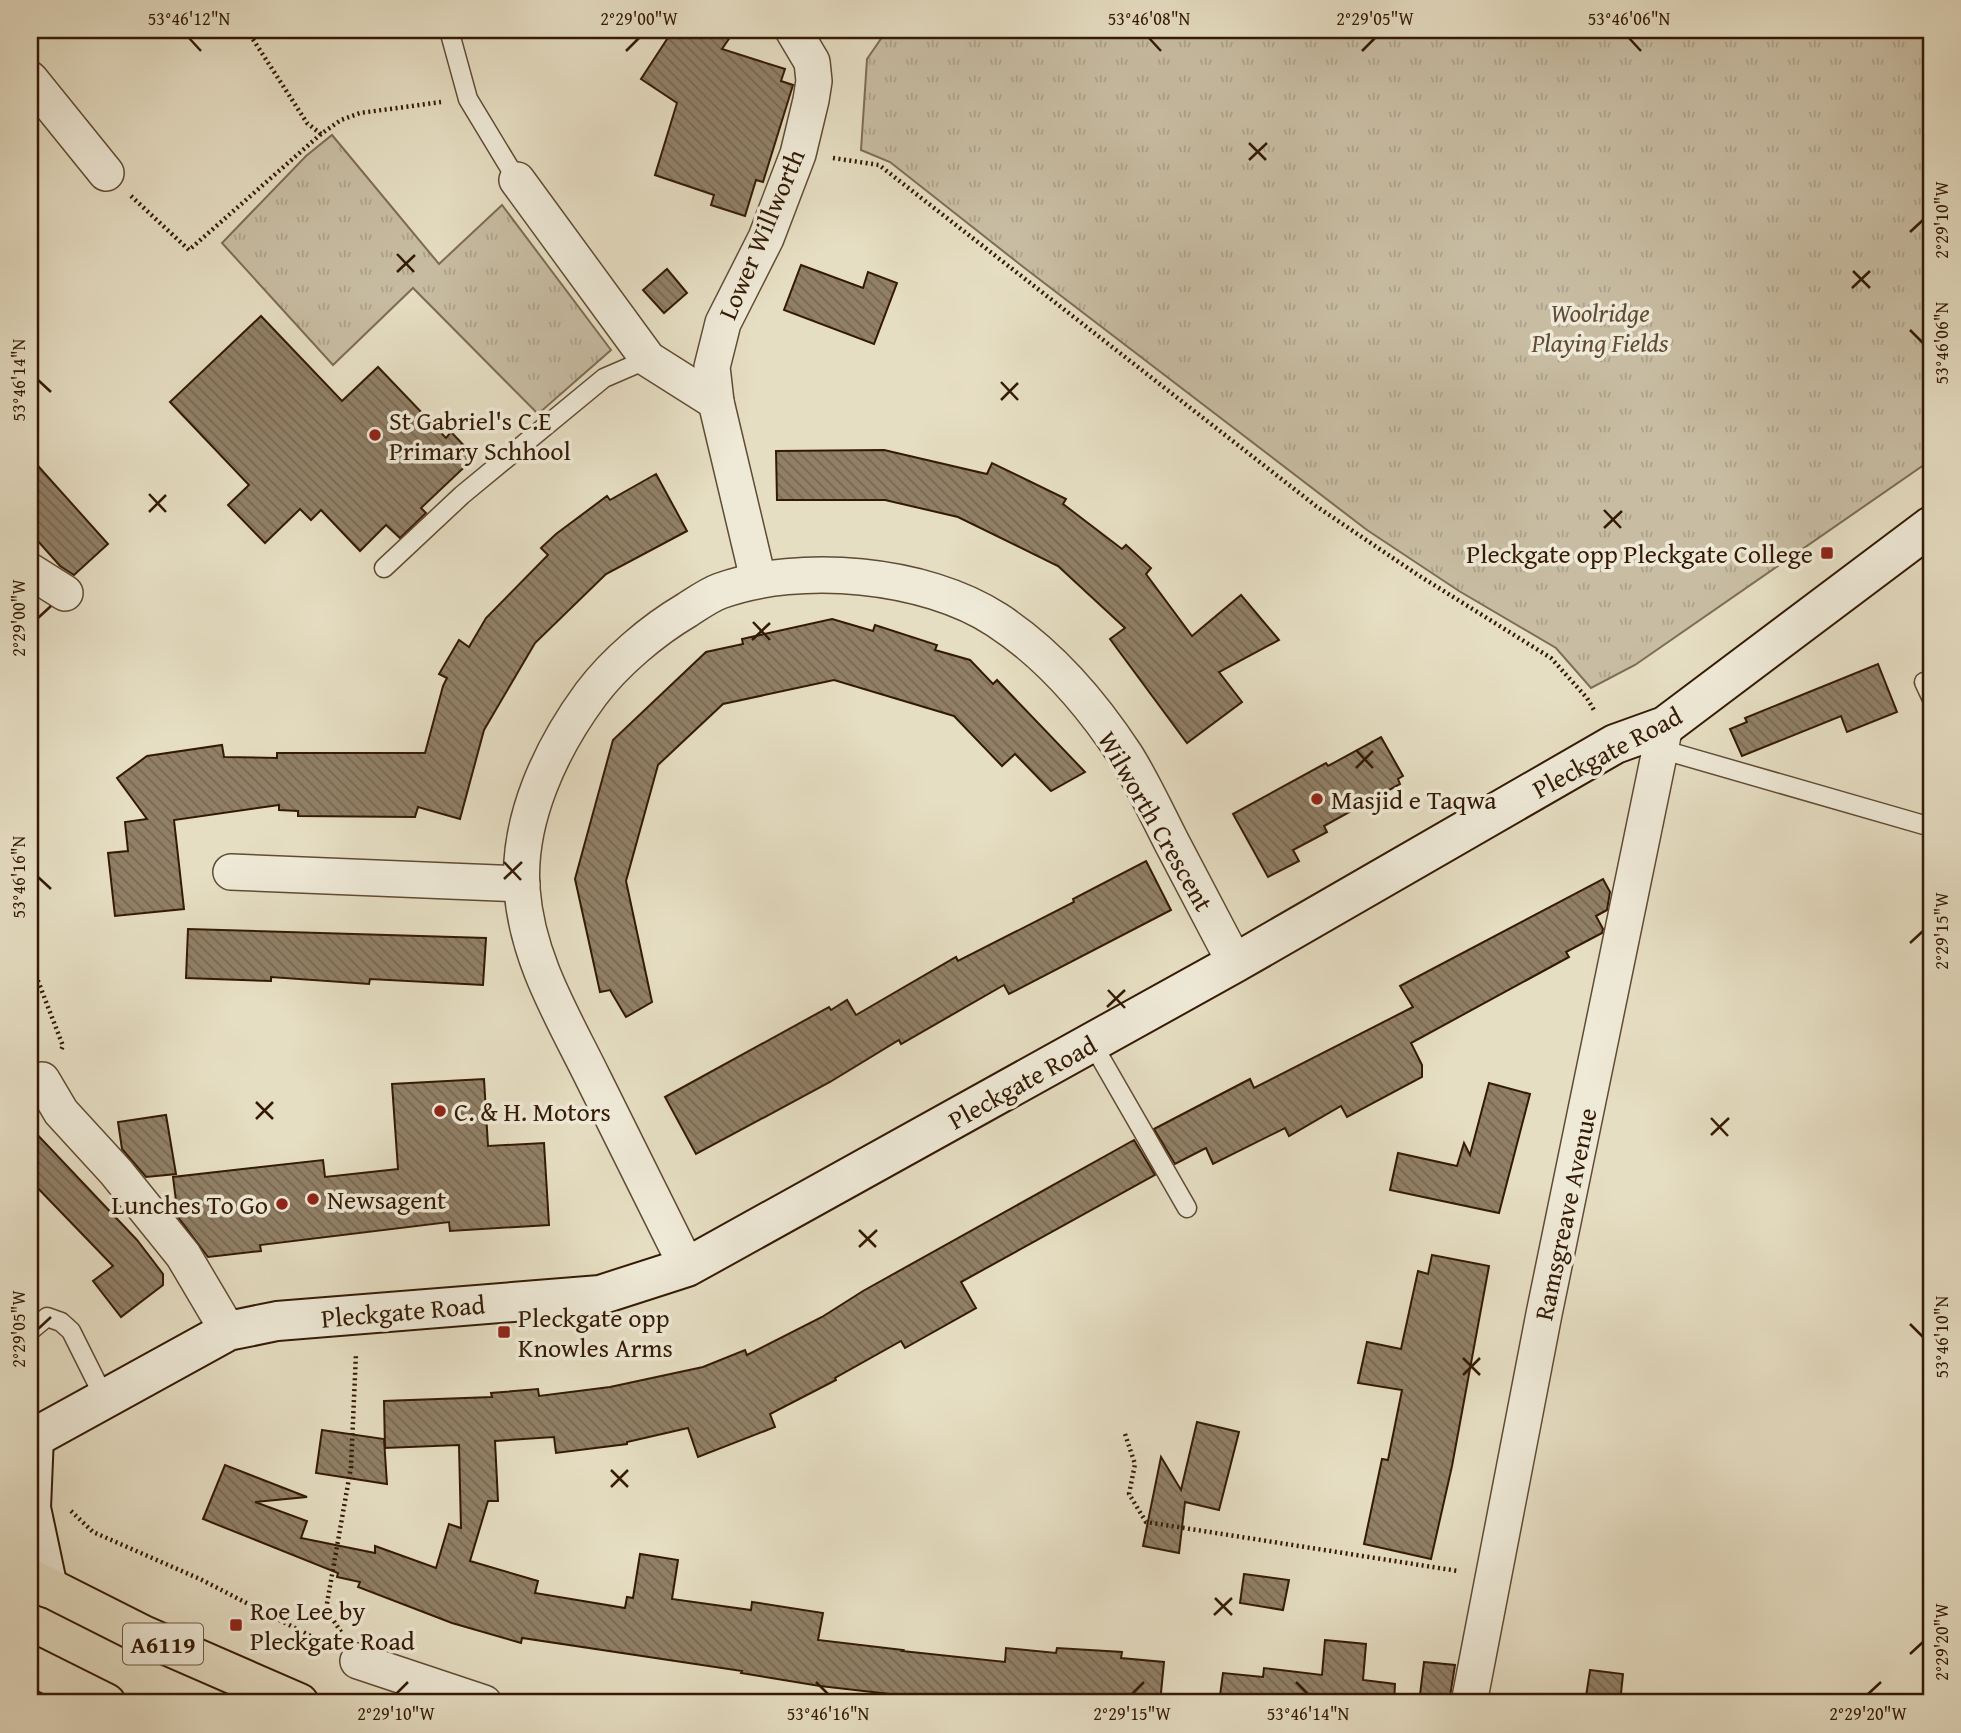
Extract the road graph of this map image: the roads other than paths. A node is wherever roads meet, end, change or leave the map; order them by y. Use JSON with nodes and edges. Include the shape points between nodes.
{"nodes":[{"id":1,"x":449,"y":30,"type":"edge"},
{"id":2,"x":793,"y":30,"type":"edge"},
{"id":3,"x":30,"y":79,"type":"edge"},
{"id":4,"x":106,"y":173,"type":"road end"},
{"id":5,"x":517,"y":180,"type":"joint"},
{"id":6,"x":648,"y":359,"type":"junction"},
{"id":7,"x":716,"y":402,"type":"junction"},
{"id":8,"x":1931,"y":526,"type":"edge"},
{"id":9,"x":384,"y":568,"type":"dead end"},
{"id":10,"x":30,"y":570,"type":"edge"},
{"id":11,"x":758,"y":579,"type":"junction"},
{"id":12,"x":65,"y":593,"type":"dead end"},
{"id":13,"x":1663,"y":738,"type":"junction"},
{"id":14,"x":1931,"y":827,"type":"edge"},
{"id":15,"x":231,"y":872,"type":"dead end"},
{"id":16,"x":522,"y":884,"type":"junction"},
{"id":17,"x":1236,"y":963,"type":"junction"},
{"id":18,"x":1092,"y":1043,"type":"junction"},
{"id":19,"x":43,"y":1080,"type":"road end"},
{"id":20,"x":1187,"y":1208,"type":"dead end"},
{"id":21,"x":687,"y":1267,"type":"junction"},
{"id":22,"x":30,"y":1331,"type":"edge"},
{"id":23,"x":228,"y":1331,"type":"junction"},
{"id":24,"x":105,"y":1399,"type":"junction"},
{"id":25,"x":31,"y":1437,"type":"edge"},
{"id":26,"x":39,"y":1583,"type":"edge"},
{"id":27,"x":358,"y":1661,"type":"road end"},
{"id":28,"x":30,"y":1665,"type":"edge"},
{"id":29,"x":106,"y":1703,"type":"edge"},
{"id":30,"x":299,"y":1703,"type":"edge"},
{"id":31,"x":484,"y":1703,"type":"edge"},
{"id":32,"x":1469,"y":1703,"type":"edge"}],
"edges":[{"from":1,"to":5,"type":"lane","via":[[468,99]]},
{"from":2,"to":7,"type":"street","name":"Lower Willworth","via":[[812,62],[814,81],[798,154],[766,238],[723,323],[712,367]]},
{"from":3,"to":4,"type":"street"},
{"from":5,"to":6,"type":"street"},
{"from":6,"to":7,"type":"street"},
{"from":6,"to":9,"type":"lane","via":[[604,378],[462,495]]},
{"from":7,"to":11,"type":"street","name":"Lower Willworth"},
{"from":8,"to":13,"type":"main road","name":"Pleckgate Road"},
{"from":10,"to":12,"type":"street"},
{"from":11,"to":16,"type":"street","name":"Wilworth Crescent","via":[[715,593],[672,619],[637,646],[593,692],[560,743],[528,816]]},
{"from":11,"to":17,"type":"street","name":"Wilworth Crescent","via":[[838,575],[935,591],[995,619],[1045,657],[1126,757]]},
{"from":13,"to":14,"type":"lane"},
{"from":13,"to":17,"type":"main road","name":"Pleckgate Road","via":[[1615,744]]},
{"from":13,"to":32,"type":"street","name":"Ramsgreave Avenue"},
{"from":15,"to":16,"type":"street"},
{"from":16,"to":21,"type":"street","name":"Wilworth Crescent","via":[[540,971]]},
{"from":17,"to":18,"type":"main road","name":"Pleckgate Road"},
{"from":18,"to":20,"type":"lane"},
{"from":18,"to":21,"type":"main road","name":"Pleckgate Road"},
{"from":19,"to":23,"type":"street","via":[[61,1112],[183,1255]]},
{"from":21,"to":23,"type":"main road","name":"Pleckgate Road","via":[[600,1294],[277,1321]]},
{"from":22,"to":24,"type":"lane","via":[[47,1317],[71,1331]]},
{"from":23,"to":24,"type":"main road","name":"Pleckgate Road"},
{"from":24,"to":25,"type":"main road","name":"Pleckgate Road"},
{"from":25,"to":26,"type":"main road","via":[[31,1508]]},
{"from":26,"to":30,"type":"highway","number":"A6119","via":[[143,1635]]},
{"from":27,"to":31,"type":"street"},
{"from":28,"to":29,"type":"highway"}]}
